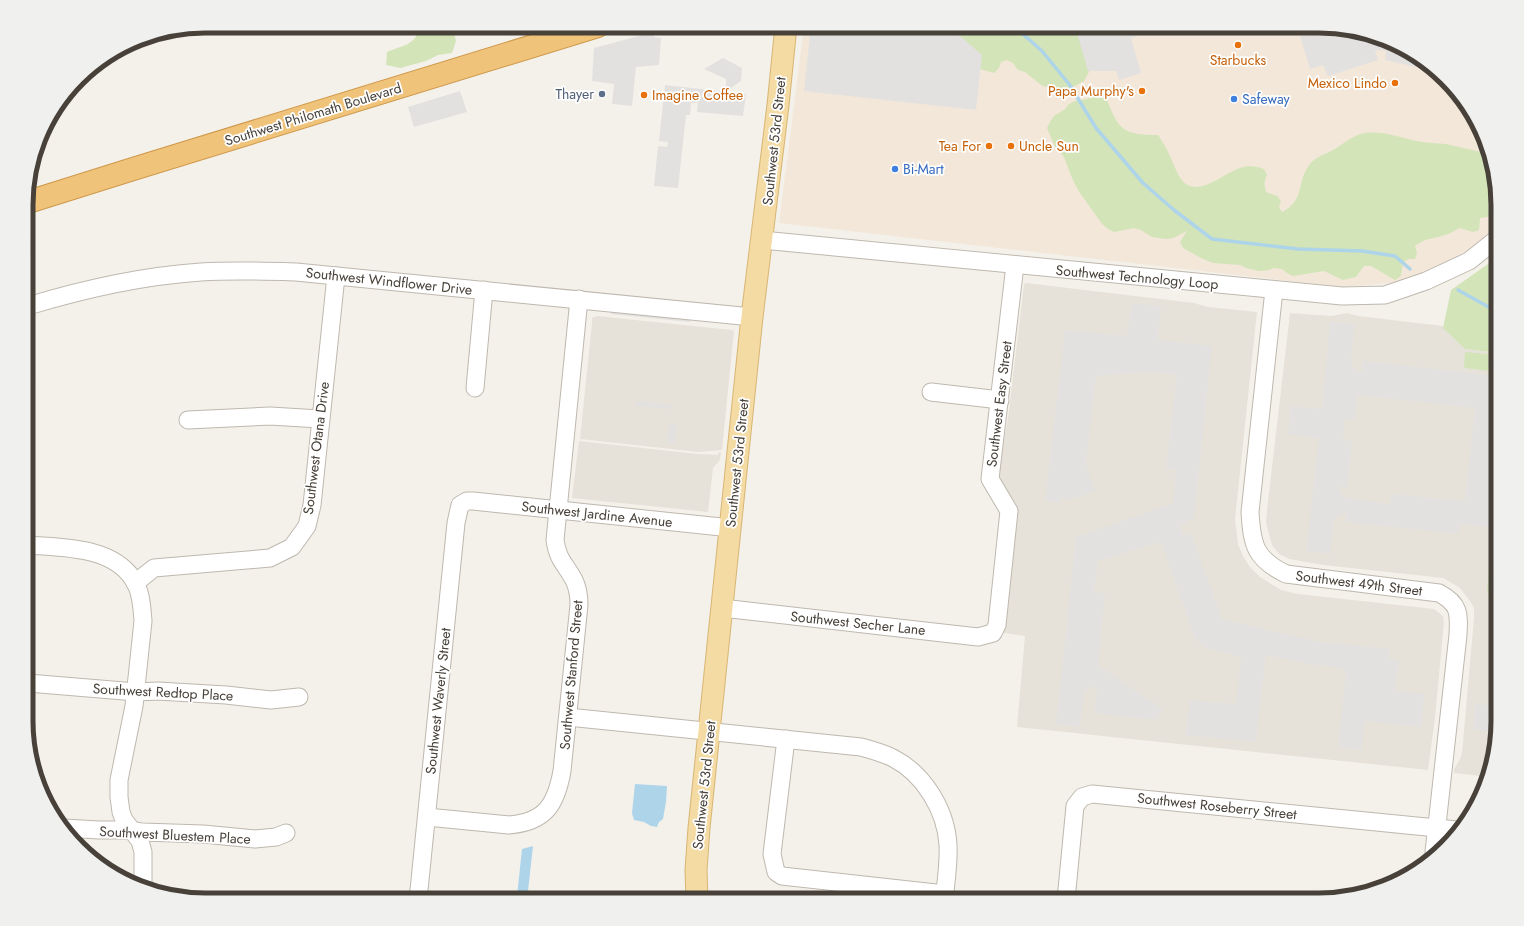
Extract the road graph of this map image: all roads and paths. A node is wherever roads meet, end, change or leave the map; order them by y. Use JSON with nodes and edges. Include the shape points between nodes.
{"nodes":[{"id":1,"x":575,"y":33,"type":"edge"},
{"id":2,"x":785,"y":33,"type":"edge"},
{"id":3,"x":33,"y":200,"type":"edge"},
{"id":4,"x":762,"y":240,"type":"junction"},
{"id":5,"x":1491,"y":244,"type":"edge"},
{"id":6,"x":1015,"y":265,"type":"junction"},
{"id":7,"x":336,"y":276,"type":"junction"},
{"id":8,"x":484,"y":290,"type":"junction"},
{"id":9,"x":1274,"y":290,"type":"junction"},
{"id":10,"x":579,"y":299,"type":"junction"},
{"id":11,"x":33,"y":304,"type":"edge"},
{"id":12,"x":752,"y":317,"type":"junction"},
{"id":13,"x":475,"y":388,"type":"dead end"},
{"id":14,"x":931,"y":392,"type":"dead end"},
{"id":15,"x":1000,"y":400,"type":"junction"},
{"id":16,"x":320,"y":419,"type":"junction"},
{"id":17,"x":188,"y":420,"type":"dead end"},
{"id":18,"x":462,"y":503,"type":"joint"},
{"id":19,"x":558,"y":511,"type":"junction"},
{"id":20,"x":731,"y":528,"type":"junction"},
{"id":21,"x":33,"y":545,"type":"edge"},
{"id":22,"x":135,"y":582,"type":"junction"},
{"id":23,"x":722,"y":608,"type":"junction"},
{"id":24,"x":993,"y":633,"type":"joint"},
{"id":25,"x":33,"y":683,"type":"edge"},
{"id":26,"x":136,"y":692,"type":"junction"},
{"id":27,"x":299,"y":697,"type":"dead end"},
{"id":28,"x":568,"y":717,"type":"junction"},
{"id":29,"x":710,"y":731,"type":"junction"},
{"id":30,"x":786,"y":739,"type":"junction"},
{"id":31,"x":427,"y":817,"type":"junction"},
{"id":32,"x":71,"y":828,"type":"edge"},
{"id":33,"x":1436,"y":828,"type":"junction"},
{"id":34,"x":1452,"y":829,"type":"edge"},
{"id":35,"x":131,"y":830,"type":"junction"},
{"id":36,"x":286,"y":833,"type":"dead end"},
{"id":37,"x":1434,"y":848,"type":"edge"},
{"id":38,"x":143,"y":881,"type":"edge"},
{"id":39,"x":419,"y":893,"type":"edge"},
{"id":40,"x":696,"y":893,"type":"edge"},
{"id":41,"x":913,"y":893,"type":"edge"},
{"id":42,"x":944,"y":893,"type":"edge"},
{"id":43,"x":1067,"y":893,"type":"edge"}],
"edges":[{"from":1,"to":3,"type":"highway","name":"Southwest Philomath Boulevard"},
{"from":2,"to":4,"type":"main road","name":"Southwest 53rd Street"},
{"from":4,"to":6,"type":"street","name":"Southwest Technology Loop"},
{"from":4,"to":12,"type":"main road","name":"Southwest 53rd Street"},
{"from":5,"to":9,"type":"street","name":"Southwest Technology Loop","via":[[1469,261],[1426,281],[1385,295],[1342,296]]},
{"from":6,"to":9,"type":"street","name":"Southwest Technology Loop"},
{"from":6,"to":15,"type":"street","name":"Southwest Easy Street"},
{"from":7,"to":8,"type":"street","name":"Southwest Windflower Drive"},
{"from":7,"to":11,"type":"street","name":"Southwest Windflower Drive","via":[[296,272],[200,272],[98,287]]},
{"from":7,"to":16,"type":"street","name":"Southwest Otana Drive"},
{"from":8,"to":10,"type":"street","name":"Southwest Windflower Drive"},
{"from":8,"to":13,"type":"street"},
{"from":9,"to":33,"type":"street","name":"Southwest 49th Street","via":[[1250,512],[1254,544],[1267,562],[1286,574],[1439,592],[1455,605],[1459,618],[1458,630]]},
{"from":10,"to":12,"type":"street","name":"Southwest Windflower Drive"},
{"from":10,"to":19,"type":"street","name":"Southwest Stanford Street"},
{"from":12,"to":20,"type":"main road","name":"Southwest 53rd Street"},
{"from":14,"to":15,"type":"street"},
{"from":15,"to":24,"type":"street","name":"Southwest Easy Street","via":[[990,479],[1008,511],[997,625]]},
{"from":16,"to":17,"type":"street","via":[[270,416]]},
{"from":16,"to":22,"type":"street","name":"Southwest Otana Drive","via":[[312,505],[307,526],[292,547],[270,558],[154,568]]},
{"from":18,"to":19,"type":"street","name":"Southwest Jardine Avenue","via":[[473,501]]},
{"from":18,"to":31,"type":"street","name":"Southwest Waverly Street","via":[[456,523]]},
{"from":19,"to":20,"type":"street","name":"Southwest Jardine Avenue"},
{"from":19,"to":28,"type":"street","name":"Southwest Stanford Street","via":[[555,540],[558,554],[574,580],[579,605]]},
{"from":20,"to":23,"type":"main road","name":"Southwest 53rd Street"},
{"from":21,"to":22,"type":"street","via":[[86,551],[102,556],[122,568]]},
{"from":22,"to":26,"type":"street","via":[[143,621]]},
{"from":23,"to":24,"type":"street","name":"Southwest Secher Lane","via":[[978,637]]},
{"from":23,"to":29,"type":"main road","name":"Southwest 53rd Street"},
{"from":25,"to":26,"type":"street","name":"Southwest Redtop Place"},
{"from":26,"to":27,"type":"street","name":"Southwest Redtop Place","via":[[158,691],[271,700]]},
{"from":26,"to":35,"type":"street","via":[[118,780],[121,812]]},
{"from":28,"to":29,"type":"street"},
{"from":28,"to":31,"type":"street","name":"Southwest Stanford Street","via":[[558,792],[554,801],[541,815],[522,824],[509,825]]},
{"from":29,"to":30,"type":"street"},
{"from":29,"to":40,"type":"main road","name":"Southwest 53rd Street","via":[[697,852]]},
{"from":30,"to":41,"type":"street","via":[[772,854],[776,872],[782,876]]},
{"from":30,"to":42,"type":"street","via":[[861,747],[879,752],[894,759],[918,777],[933,797],[945,827],[948,845]]},
{"from":31,"to":39,"type":"street","name":"Southwest Waverly Street"},
{"from":32,"to":35,"type":"street","name":"Southwest Bluestem Place"},
{"from":33,"to":34,"type":"street","name":"Southwest Roseberry Street"},
{"from":33,"to":37,"type":"street","name":"Southwest 49th Street"},
{"from":33,"to":43,"type":"street","name":"Southwest Roseberry Street","via":[[1092,794],[1082,797],[1075,806]]},
{"from":35,"to":36,"type":"street","name":"Southwest Bluestem Place","via":[[255,839],[276,837]]},
{"from":35,"to":38,"type":"street","via":[[140,841],[143,852]]}]}
